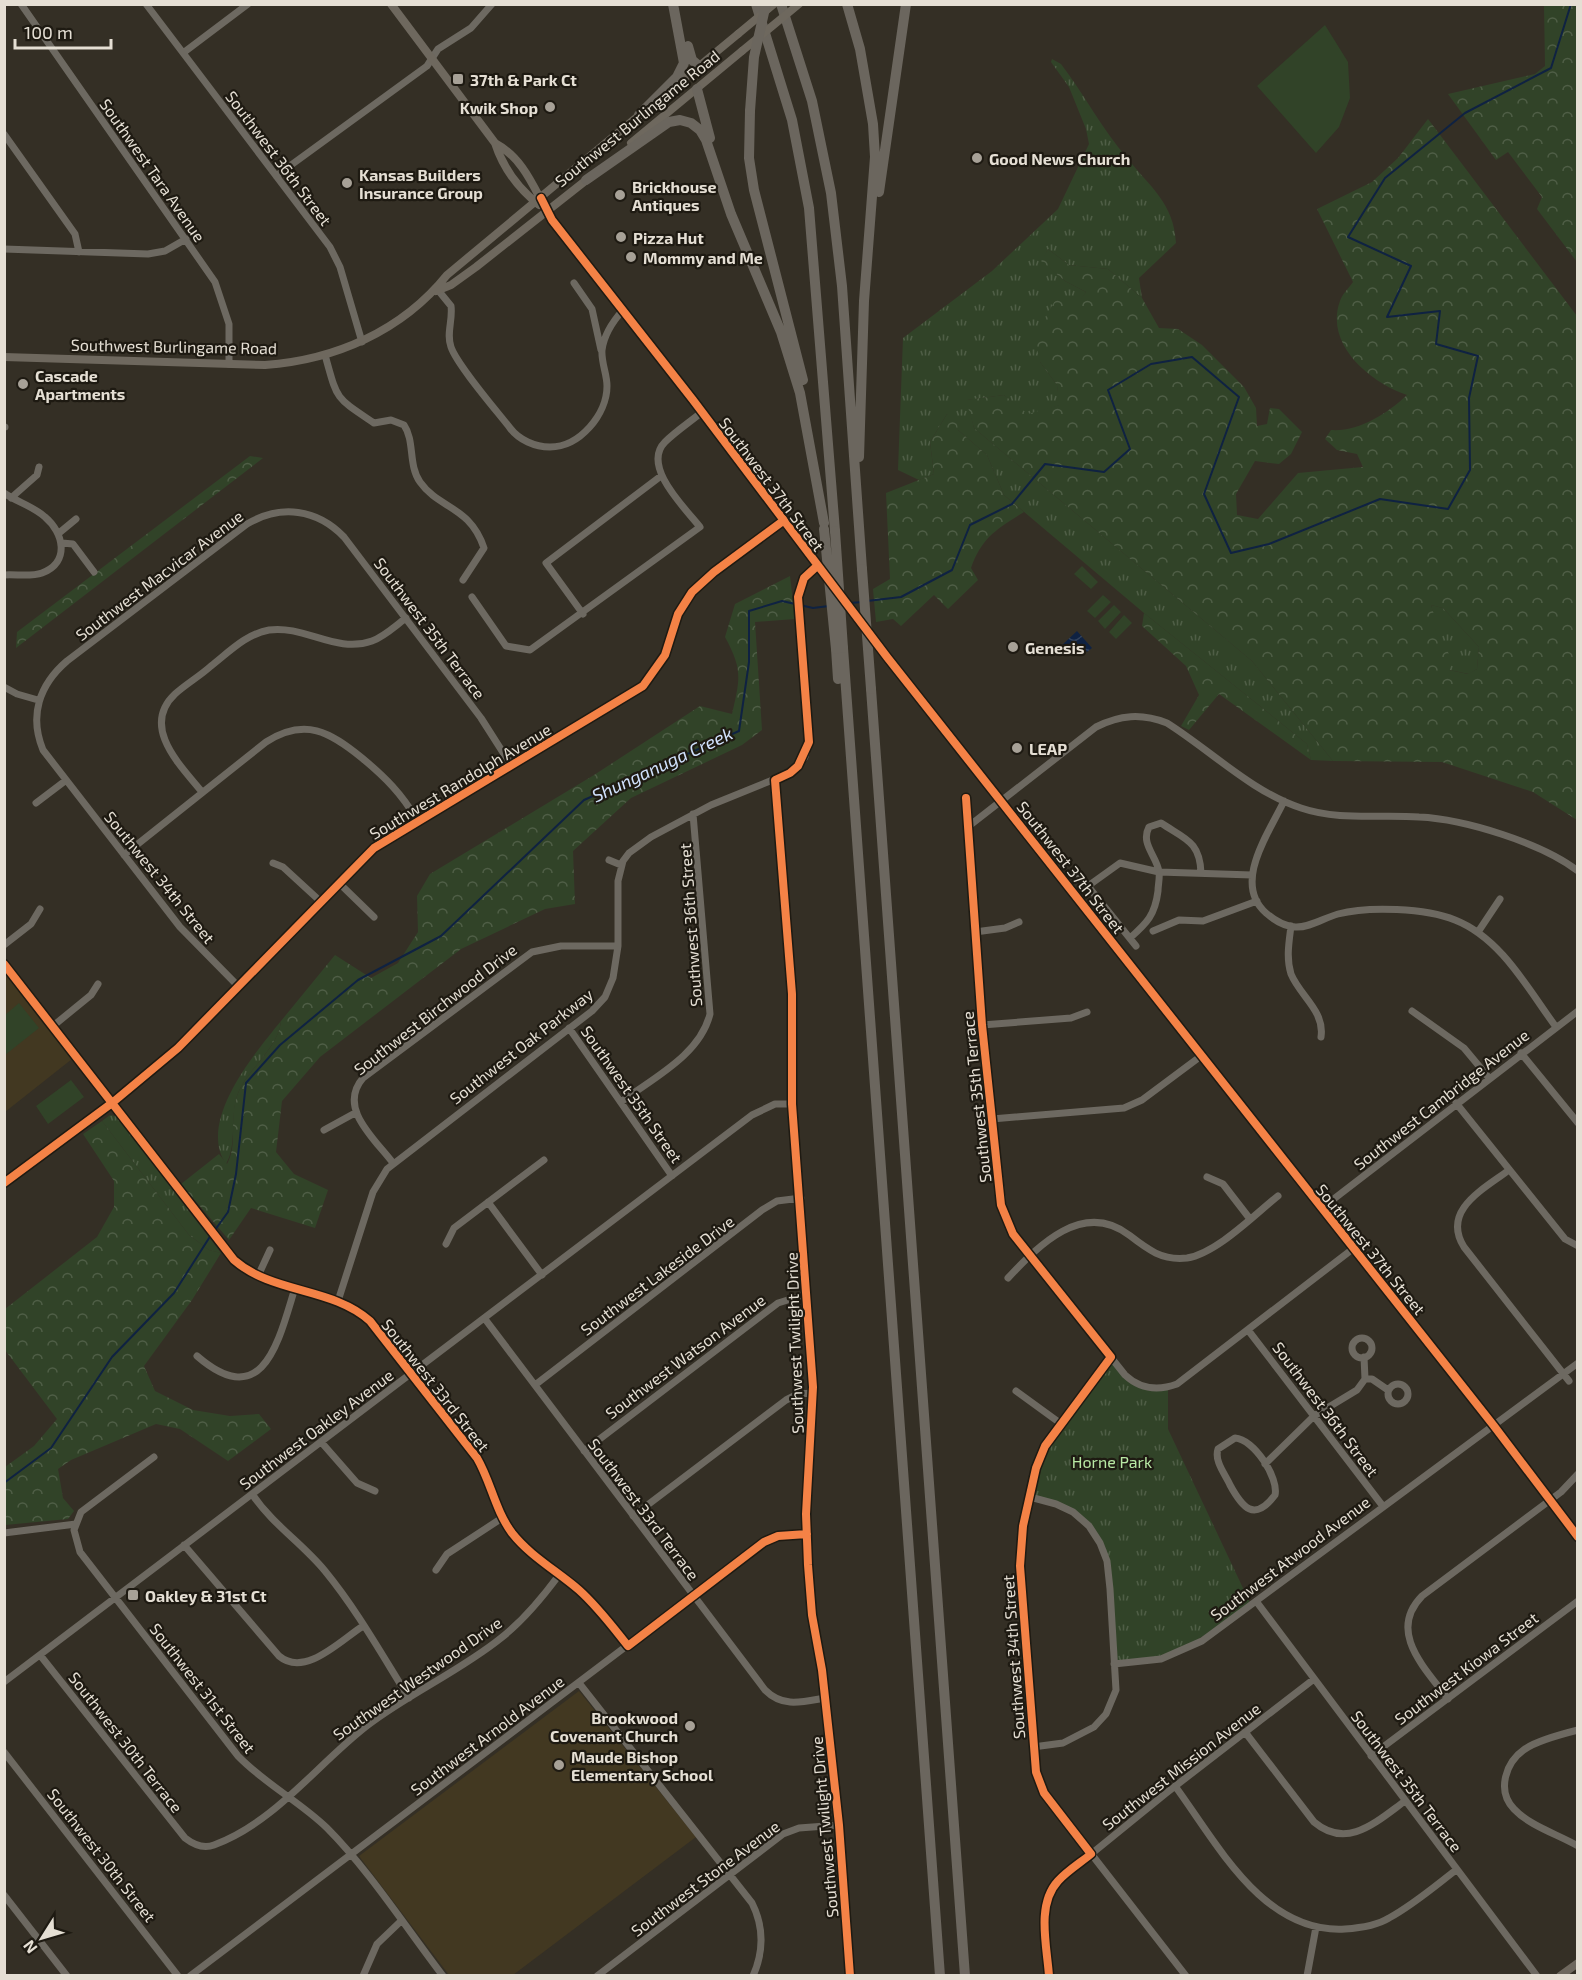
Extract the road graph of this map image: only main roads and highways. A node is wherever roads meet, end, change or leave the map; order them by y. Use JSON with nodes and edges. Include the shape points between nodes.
{"nodes":[{"id":1,"x":391,"y":4,"type":"edge"},
{"id":2,"x":673,"y":4,"type":"edge"},
{"id":3,"x":678,"y":4,"type":"edge"},
{"id":4,"x":756,"y":4,"type":"edge"},
{"id":5,"x":766,"y":4,"type":"edge"},
{"id":6,"x":774,"y":4,"type":"edge"},
{"id":7,"x":781,"y":4,"type":"edge"},
{"id":8,"x":799,"y":4,"type":"edge"},
{"id":9,"x":847,"y":4,"type":"edge"},
{"id":10,"x":852,"y":4,"type":"edge"},
{"id":11,"x":906,"y":4,"type":"edge"},
{"id":12,"x":860,"y":49,"type":"junction"},
{"id":13,"x":699,"y":66,"type":"junction"},
{"id":14,"x":723,"y":67,"type":"junction"},
{"id":15,"x":697,"y":88,"type":"junction"},
{"id":16,"x":639,"y":115,"type":"junction"},
{"id":17,"x":711,"y":150,"type":"junction"},
{"id":18,"x":586,"y":180,"type":"junction"},
{"id":19,"x":538,"y":200,"type":"junction"},
{"id":20,"x":547,"y":211,"type":"junction"},
{"id":21,"x":436,"y":292,"type":"junction"},
{"id":22,"x":864,"y":323,"type":"junction"},
{"id":23,"x":4,"y":357,"type":"edge"},
{"id":24,"x":856,"y":469,"type":"junction"},
{"id":25,"x":828,"y":528,"type":"junction"},
{"id":26,"x":1578,"y":1537,"type":"edge"},
{"id":27,"x":1578,"y":1963,"type":"edge"},
{"id":28,"x":940,"y":1976,"type":"edge"},
{"id":29,"x":965,"y":1976,"type":"edge"},
{"id":30,"x":1560,"y":1976,"type":"edge"}],
"edges":[{"from":1,"to":19,"type":"main road","name":"Southwest 37th Street","via":[[495,143],[509,151],[535,185]]},
{"from":2,"to":16,"type":"highway","via":[[684,63],[676,77]]},
{"from":3,"to":13,"type":"highway","via":[[690,55]]},
{"from":4,"to":25,"type":"highway","via":[[792,120],[809,208]]},
{"from":5,"to":25,"type":"highway","bridge":true,"via":[[754,57],[749,158],[805,389]]},
{"from":6,"to":13,"type":"main road","name":"Southwest Burlingame Road","bridge":true},
{"from":7,"to":24,"type":"highway","via":[[812,101],[831,193]]},
{"from":8,"to":14,"type":"main road","name":"Southwest Burlingame Road","bridge":true},
{"from":9,"to":12,"type":"highway"},
{"from":10,"to":12,"type":"highway","via":[[860,27]]},
{"from":11,"to":22,"type":"highway"},
{"from":12,"to":22,"type":"highway","via":[[875,157]]},
{"from":13,"to":14,"type":"main road","via":[[711,71]]},
{"from":13,"to":15,"type":"main road"},
{"from":13,"to":16,"type":"main road","name":"Southwest Burlingame Road"},
{"from":14,"to":15,"type":"main road","name":"Southwest Burlingame Road"},
{"from":15,"to":17,"type":"highway"},
{"from":15,"to":18,"type":"main road","name":"Southwest Burlingame Road"},
{"from":16,"to":19,"type":"main road","name":"Southwest Burlingame Road"},
{"from":17,"to":18,"type":"highway","via":[[695,126],[674,121],[661,126]]},
{"from":17,"to":25,"type":"highway","via":[[731,214],[782,332]]},
{"from":18,"to":20,"type":"main road","name":"Southwest Burlingame Road"},
{"from":19,"to":20,"type":"main road","name":"Southwest 37th Street"},
{"from":19,"to":21,"type":"main road","name":"Southwest Burlingame Road","via":[[447,275]]},
{"from":20,"to":21,"type":"main road","name":"Southwest Burlingame Road","via":[[476,267]]},
{"from":20,"to":26,"type":"main road","name":"Southwest 37th Street","via":[[817,566]]},
{"from":21,"to":23,"type":"main road","name":"Southwest Burlingame Road","via":[[362,342],[292,363]]},
{"from":22,"to":24,"type":"highway"},
{"from":24,"to":29,"type":"highway","bridge":true},
{"from":25,"to":28,"type":"highway","bridge":true,"via":[[850,738]]},
{"from":27,"to":30,"type":"main road"}]}
